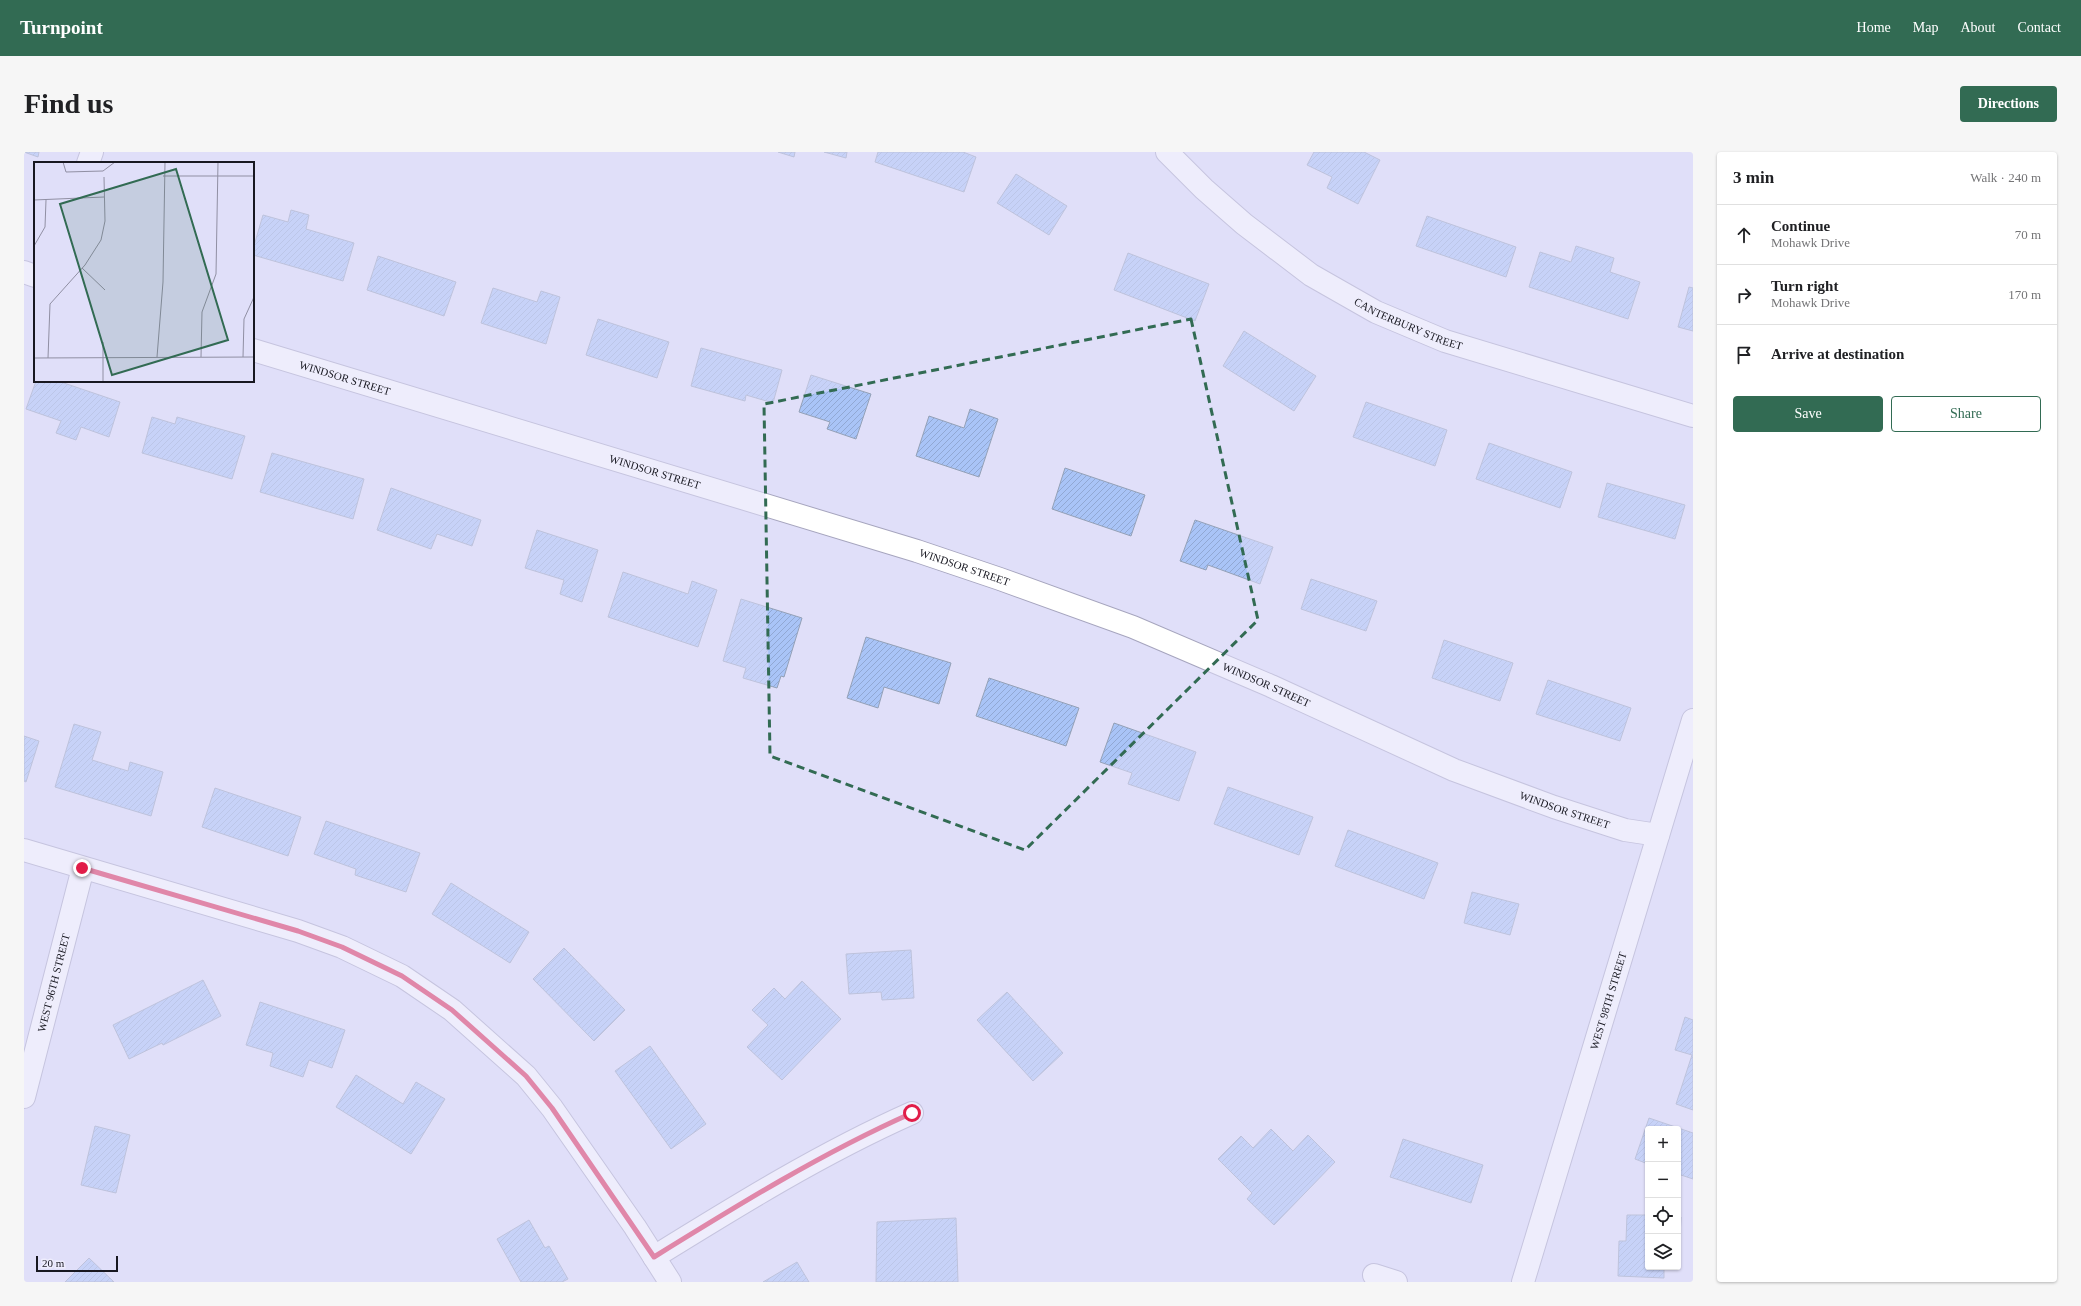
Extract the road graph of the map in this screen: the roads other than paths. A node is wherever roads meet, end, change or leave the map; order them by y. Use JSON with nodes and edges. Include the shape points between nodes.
{"nodes":[{"id":1,"x":92,"y":152,"type":"edge"},
{"id":2,"x":1167,"y":152,"type":"edge"},
{"id":3,"x":88,"y":162,"type":"edge"},
{"id":4,"x":24,"y":272,"type":"edge"},
{"id":5,"x":34,"y":276,"type":"edge"},
{"id":6,"x":254,"y":350,"type":"edge"},
{"id":7,"x":1693,"y":416,"type":"edge"},
{"id":8,"x":1693,"y":720,"type":"edge"},
{"id":9,"x":1658,"y":835,"type":"junction"},
{"id":10,"x":24,"y":850,"type":"edge"},
{"id":11,"x":82,"y":868,"type":"junction"},
{"id":12,"x":24,"y":1097,"type":"edge"},
{"id":13,"x":912,"y":1113,"type":"dead end"},
{"id":14,"x":654,"y":1257,"type":"junction"},
{"id":15,"x":1374,"y":1275,"type":"dead end"},
{"id":16,"x":670,"y":1282,"type":"edge"},
{"id":17,"x":1396,"y":1282,"type":"edge"},
{"id":18,"x":1523,"y":1282,"type":"edge"}],
"edges":[{"from":1,"to":3,"type":"street"},
{"from":2,"to":7,"type":"street","name":"CANTERBURY STREET","via":[[1244,224],[1311,275],[1376,312],[1445,341]]},
{"from":4,"to":5,"type":"street"},
{"from":6,"to":9,"type":"street","name":"WINDSOR STREET","via":[[917,551],[1000,579],[1155,637],[1271,686],[1454,770],[1625,830]]},
{"from":8,"to":9,"type":"street","name":"WEST 98TH STREET"},
{"from":9,"to":18,"type":"street","name":"WEST 98TH STREET"},
{"from":10,"to":11,"type":"street"},
{"from":11,"to":12,"type":"street","name":"WEST 96TH STREET"},
{"from":11,"to":14,"type":"street","via":[[298,931],[342,947],[402,976],[452,1010],[526,1076],[552,1108]]},
{"from":13,"to":14,"type":"street","via":[[874,1130],[762,1191]]},
{"from":14,"to":16,"type":"street"},
{"from":15,"to":17,"type":"street"}]}
